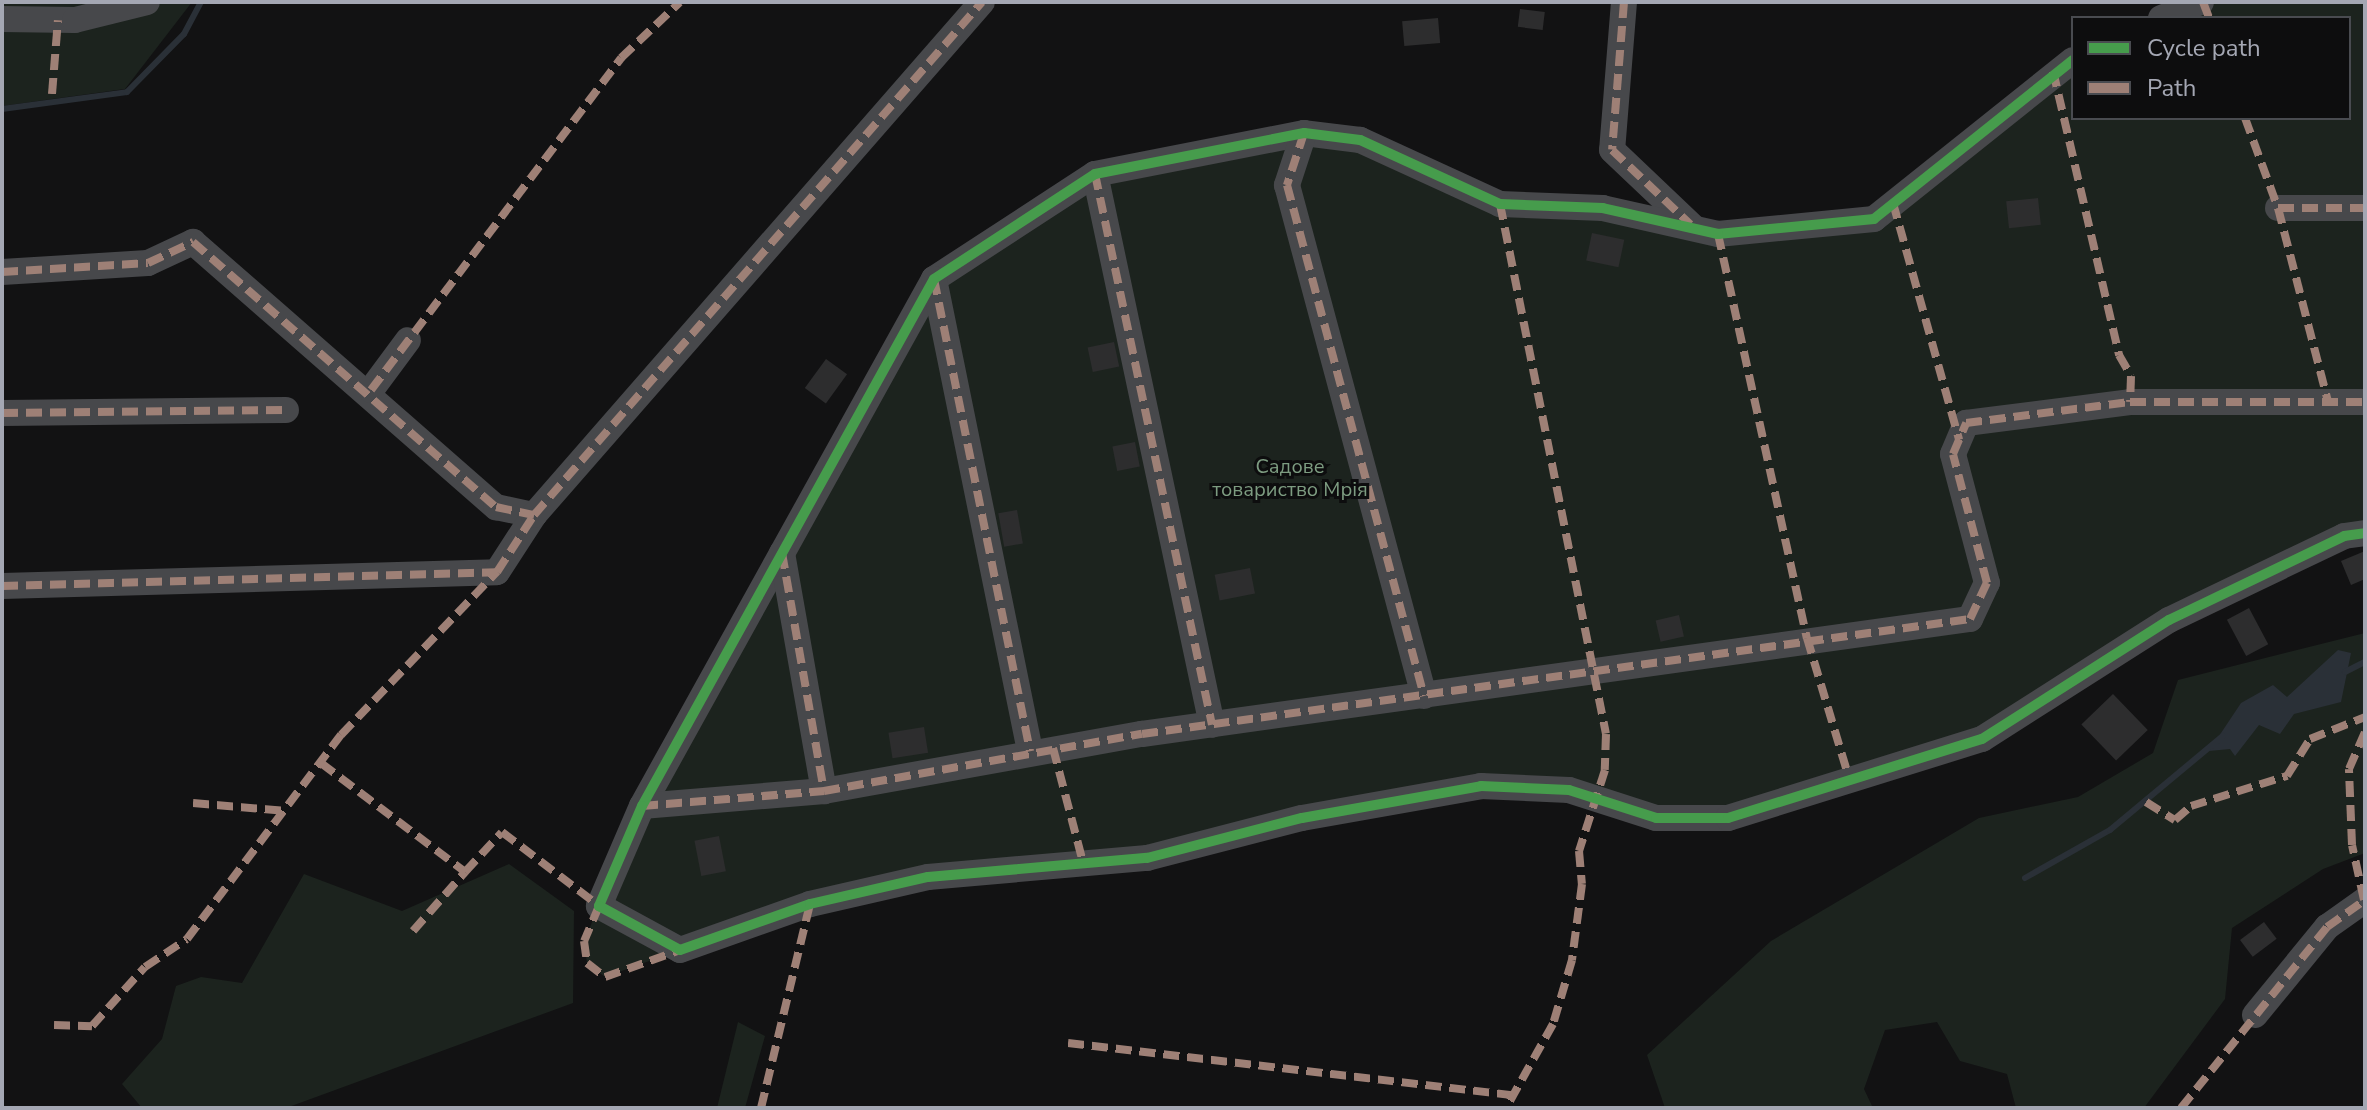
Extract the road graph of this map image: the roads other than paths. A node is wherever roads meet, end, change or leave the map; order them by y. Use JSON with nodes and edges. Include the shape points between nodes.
{"nodes":[{"id":1,"x":147,"y":2,"type":"edge"},
{"id":2,"x":982,"y":2,"type":"edge"},
{"id":3,"x":1624,"y":2,"type":"edge"},
{"id":4,"x":2201,"y":2,"type":"edge"},
{"id":5,"x":2166,"y":16,"type":"edge"},
{"id":6,"x":2,"y":19,"type":"edge"},
{"id":7,"x":2071,"y":62,"type":"edge"},
{"id":8,"x":1304,"y":133,"type":"junction"},
{"id":9,"x":1095,"y":174,"type":"junction"},
{"id":10,"x":2278,"y":208,"type":"dead end"},
{"id":11,"x":2365,"y":208,"type":"edge"},
{"id":12,"x":1695,"y":228,"type":"junction"},
{"id":13,"x":2,"y":272,"type":"edge"},
{"id":14,"x":934,"y":279,"type":"junction"},
{"id":15,"x":408,"y":340,"type":"dead end"},
{"id":16,"x":371,"y":390,"type":"junction"},
{"id":17,"x":2365,"y":402,"type":"edge"},
{"id":18,"x":286,"y":410,"type":"dead end"},
{"id":19,"x":2,"y":413,"type":"edge"},
{"id":20,"x":534,"y":515,"type":"junction"},
{"id":21,"x":2365,"y":533,"type":"edge"},
{"id":22,"x":782,"y":553,"type":"junction"},
{"id":23,"x":2,"y":586,"type":"edge"},
{"id":24,"x":1424,"y":696,"type":"junction"},
{"id":25,"x":1212,"y":725,"type":"junction"},
{"id":26,"x":1030,"y":751,"type":"junction"},
{"id":27,"x":824,"y":791,"type":"junction"},
{"id":28,"x":642,"y":806,"type":"junction"},
{"id":29,"x":2365,"y":900,"type":"edge"},
{"id":30,"x":2255,"y":1015,"type":"dead end"}],
"edges":[{"from":1,"to":6,"type":"street","via":[[75,20]]},
{"from":2,"to":20,"type":"street"},
{"from":3,"to":12,"type":"street","via":[[1612,150]]},
{"from":4,"to":5,"type":"street"},
{"from":7,"to":12,"type":"street","via":[[1874,219],[1718,234]]},
{"from":8,"to":9,"type":"street"},
{"from":8,"to":12,"type":"street","via":[[1360,140],[1500,204],[1603,208]]},
{"from":8,"to":24,"type":"street","via":[[1287,185]]},
{"from":9,"to":14,"type":"street"},
{"from":9,"to":25,"type":"street"},
{"from":10,"to":11,"type":"street"},
{"from":13,"to":16,"type":"street","via":[[148,263],[193,242]]},
{"from":14,"to":22,"type":"street"},
{"from":14,"to":26,"type":"street"},
{"from":15,"to":16,"type":"street"},
{"from":16,"to":20,"type":"street","via":[[496,507]]},
{"from":17,"to":24,"type":"street","via":[[2130,402],[1966,423],[1953,454],[1987,583],[1970,619]]},
{"from":18,"to":19,"type":"street"},
{"from":20,"to":23,"type":"street","via":[[497,572]]},
{"from":21,"to":28,"type":"street","via":[[2344,536],[2169,620],[1982,739],[1728,818],[1656,818],[1569,790],[1481,786],[1302,818],[1147,858],[928,877],[810,904],[680,950],[599,906]]},
{"from":22,"to":27,"type":"street"},
{"from":22,"to":28,"type":"street"},
{"from":24,"to":25,"type":"street"},
{"from":25,"to":26,"type":"street"},
{"from":26,"to":27,"type":"street"},
{"from":27,"to":28,"type":"street"},
{"from":29,"to":30,"type":"street","via":[[2327,927]]}]}
